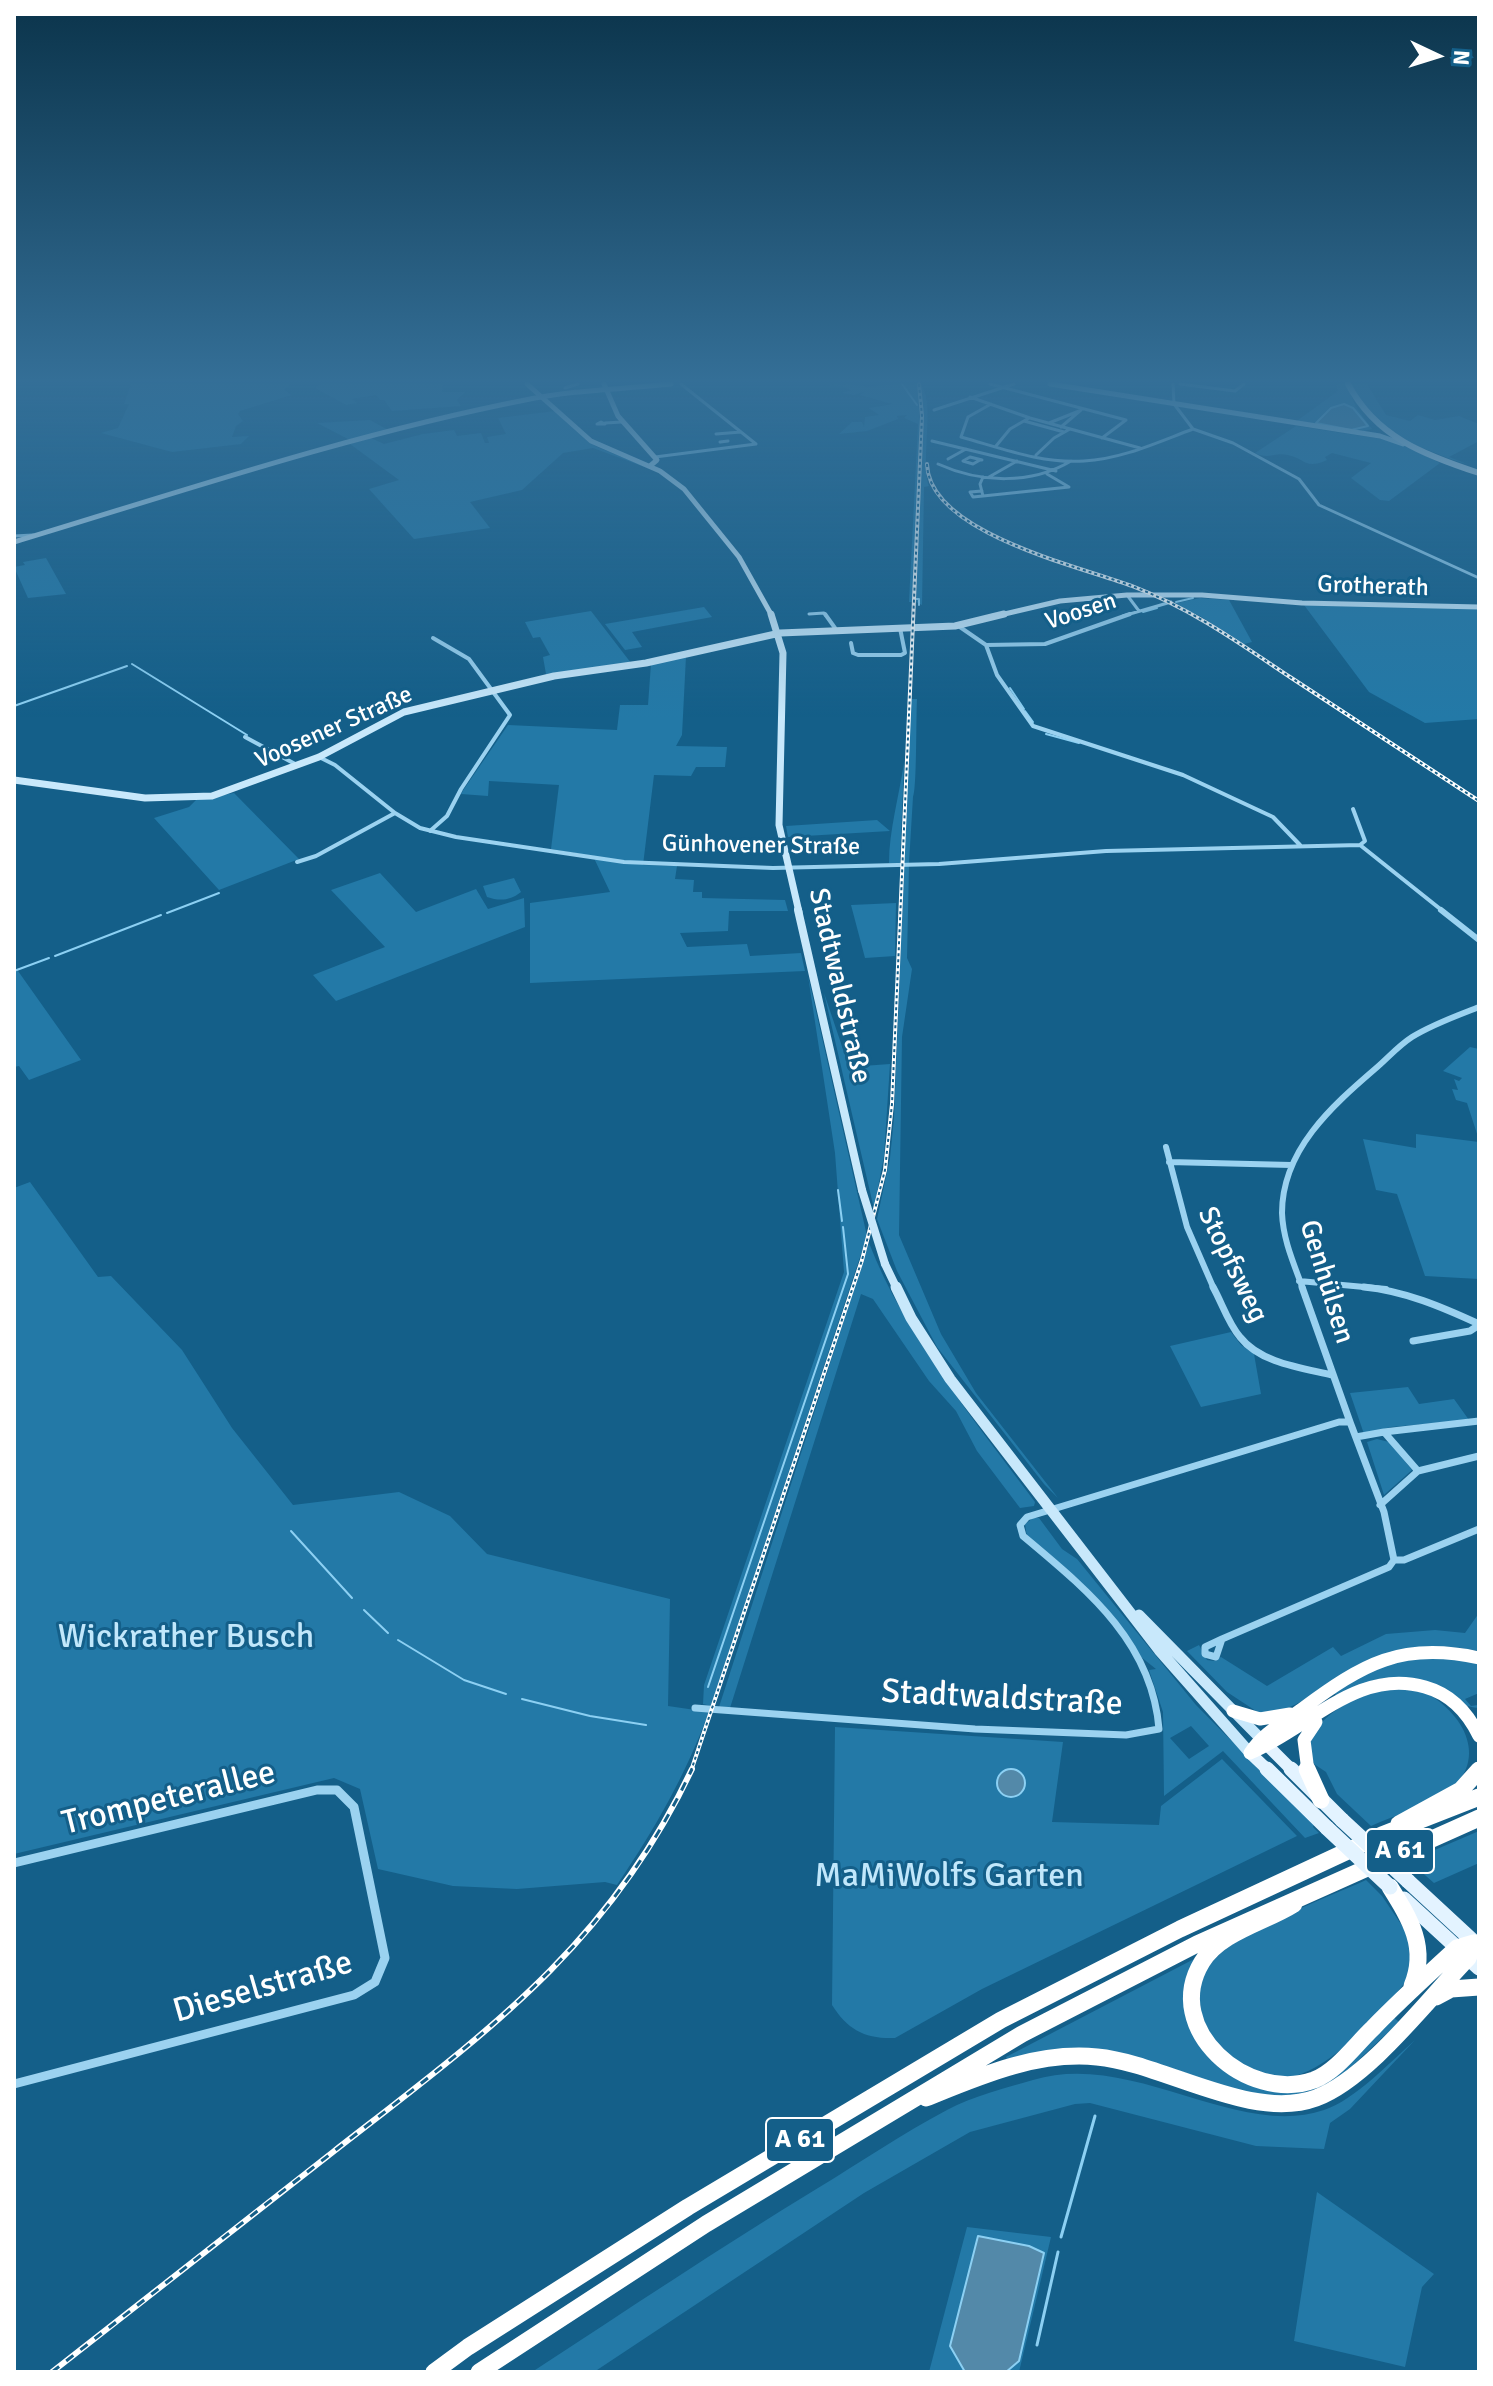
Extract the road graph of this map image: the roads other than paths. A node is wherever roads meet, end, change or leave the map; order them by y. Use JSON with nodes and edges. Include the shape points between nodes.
{"nodes":[{"id":1,"x":169,"y":495,"type":"edge"},
{"id":2,"x":688,"y":495,"type":"edge"},
{"id":3,"x":1310,"y":495,"type":"edge"},
{"id":4,"x":14,"y":539,"type":"edge"},
{"id":5,"x":1479,"y":578,"type":"edge"},
{"id":6,"x":1127,"y":595,"type":"junction"},
{"id":7,"x":1171,"y":602,"type":"dead end"},
{"id":8,"x":1479,"y":607,"type":"edge"},
{"id":9,"x":1139,"y":611,"type":"junction"},
{"id":10,"x":809,"y":614,"type":"dead end"},
{"id":11,"x":954,"y":627,"type":"junction"},
{"id":12,"x":835,"y":628,"type":"junction"},
{"id":13,"x":900,"y":628,"type":"junction"},
{"id":14,"x":780,"y":633,"type":"junction"},
{"id":15,"x":433,"y":638,"type":"dead end"},
{"id":16,"x":851,"y":643,"type":"dead end"},
{"id":17,"x":986,"y":645,"type":"junction"},
{"id":18,"x":493,"y":691,"type":"junction"},
{"id":19,"x":245,"y":737,"type":"dead end"},
{"id":20,"x":319,"y":757,"type":"junction"},
{"id":21,"x":297,"y":765,"type":"junction"},
{"id":22,"x":14,"y":780,"type":"edge"},
{"id":23,"x":1353,"y":809,"type":"dead end"},
{"id":24,"x":395,"y":813,"type":"junction"},
{"id":25,"x":430,"y":831,"type":"junction"},
{"id":26,"x":1300,"y":845,"type":"junction"},
{"id":27,"x":1360,"y":845,"type":"junction"},
{"id":28,"x":297,"y":862,"type":"dead end"},
{"id":29,"x":788,"y":867,"type":"junction"},
{"id":30,"x":1479,"y":940,"type":"edge"},
{"id":31,"x":1479,"y":1007,"type":"edge"},
{"id":32,"x":1166,"y":1147,"type":"dead end"},
{"id":33,"x":1169,"y":1162,"type":"junction"},
{"id":34,"x":1291,"y":1165,"type":"junction"},
{"id":35,"x":1299,"y":1281,"type":"junction"},
{"id":36,"x":1479,"y":1324,"type":"edge"},
{"id":37,"x":1413,"y":1341,"type":"dead end"},
{"id":38,"x":1332,"y":1375,"type":"junction"},
{"id":39,"x":1479,"y":1421,"type":"edge"},
{"id":40,"x":1350,"y":1422,"type":"junction"},
{"id":41,"x":1384,"y":1432,"type":"junction"},
{"id":42,"x":1356,"y":1437,"type":"junction"},
{"id":43,"x":1479,"y":1456,"type":"edge"},
{"id":44,"x":1418,"y":1471,"type":"junction"},
{"id":45,"x":1380,"y":1505,"type":"junction"},
{"id":46,"x":1051,"y":1510,"type":"junction"},
{"id":47,"x":1479,"y":1529,"type":"edge"},
{"id":48,"x":1394,"y":1560,"type":"junction"},
{"id":49,"x":1115,"y":1589,"type":"junction"},
{"id":50,"x":1222,"y":1639,"type":"dead end"},
{"id":51,"x":1479,"y":1658,"type":"edge"},
{"id":52,"x":1347,"y":1696,"type":"junction"},
{"id":53,"x":1315,"y":1700,"type":"junction"},
{"id":54,"x":695,"y":1708,"type":"dead end"},
{"id":55,"x":1233,"y":1711,"type":"junction"},
{"id":56,"x":1479,"y":1736,"type":"edge"},
{"id":57,"x":1265,"y":1743,"type":"junction"},
{"id":58,"x":1250,"y":1753,"type":"junction"},
{"id":59,"x":1479,"y":1770,"type":"edge"},
{"id":60,"x":337,"y":1790,"type":"joint"},
{"id":61,"x":1479,"y":1797,"type":"edge"},
{"id":62,"x":1321,"y":1800,"type":"junction"},
{"id":63,"x":1479,"y":1818,"type":"edge"},
{"id":64,"x":1382,"y":1835,"type":"junction"},
{"id":65,"x":14,"y":1863,"type":"edge"},
{"id":66,"x":1321,"y":1886,"type":"junction"},
{"id":67,"x":1390,"y":1887,"type":"junction"},
{"id":68,"x":1472,"y":1953,"type":"edge"},
{"id":69,"x":1479,"y":1987,"type":"edge"},
{"id":70,"x":1415,"y":2000,"type":"junction"},
{"id":71,"x":14,"y":2084,"type":"edge"},
{"id":72,"x":892,"y":2111,"type":"junction"},
{"id":73,"x":434,"y":2372,"type":"edge"},
{"id":74,"x":479,"y":2372,"type":"edge"}],
"edges":[{"from":1,"to":4,"type":"main road"},
{"from":2,"to":14,"type":"main road","name":"Stadtwaldstraße","via":[[718,529]]},
{"from":3,"to":5,"type":"street","via":[[1319,505]]},
{"from":6,"to":8,"type":"main road","name":"Grotherath"},
{"from":6,"to":9,"type":"street","name":"Voosen"},
{"from":6,"to":11,"type":"main road","name":"Grotherath","via":[[1060,601]]},
{"from":7,"to":9,"type":"street","name":"Voosen"},
{"from":9,"to":17,"type":"street","name":"Voosen","via":[[1045,644]]},
{"from":10,"to":12,"type":"street","via":[[824,613]]},
{"from":11,"to":13,"type":"main road","name":"Grotherath"},
{"from":11,"to":17,"type":"street"},
{"from":12,"to":13,"type":"main road"},
{"from":12,"to":14,"type":"main road"},
{"from":13,"to":16,"type":"street","via":[[905,653],[901,655],[858,655]]},
{"from":14,"to":18,"type":"main road","name":"Voosener Straße"},
{"from":14,"to":29,"type":"main road","name":"Stadtwaldstraße","via":[[778,815]]},
{"from":15,"to":18,"type":"street","via":[[469,659]]},
{"from":17,"to":26,"type":"street","via":[[997,675],[1033,726],[1183,775],[1273,817]]},
{"from":18,"to":20,"type":"main road","name":"Voosener Straße","via":[[404,712]]},
{"from":18,"to":25,"type":"street","via":[[510,715],[508,720],[447,816]]},
{"from":19,"to":21,"type":"street"},
{"from":20,"to":21,"type":"main road","name":"Voosener Straße"},
{"from":20,"to":24,"type":"street","name":"Günhovener Straße"},
{"from":21,"to":22,"type":"main road","name":"Voosener Straße","via":[[236,789],[190,799]]},
{"from":23,"to":27,"type":"street","via":[[1365,841]]},
{"from":24,"to":25,"type":"street","name":"Günhovener Straße"},
{"from":24,"to":28,"type":"street"},
{"from":25,"to":29,"type":"street","name":"Günhovener Straße","via":[[624,862]]},
{"from":26,"to":27,"type":"street"},
{"from":26,"to":29,"type":"street","name":"Günhovener Straße"},
{"from":27,"to":30,"type":"street"},
{"from":29,"to":46,"type":"main road","name":"Stadtwaldstraße","bridge":true,"via":[[862,1190],[885,1264],[943,1368]]},
{"from":31,"to":34,"type":"street","name":"Genhülsen","via":[[1410,1038],[1331,1105]]},
{"from":32,"to":33,"type":"street","name":"Stopfsweg"},
{"from":33,"to":34,"type":"street","name":"Stopfsweg"},
{"from":33,"to":38,"type":"street","name":"Stopfsweg","via":[[1194,1248],[1241,1339],[1277,1360]]},
{"from":34,"to":35,"type":"street","name":"Genhülsen","via":[[1282,1220]]},
{"from":35,"to":36,"type":"street","via":[[1386,1289]]},
{"from":35,"to":38,"type":"street","name":"Genhülsen"},
{"from":36,"to":37,"type":"street","via":[[1470,1331]]},
{"from":38,"to":40,"type":"street","name":"Genhülsen"},
{"from":39,"to":41,"type":"street"},
{"from":40,"to":42,"type":"street","name":"Genhülsen"},
{"from":40,"to":46,"type":"street"},
{"from":41,"to":42,"type":"street"},
{"from":41,"to":44,"type":"street"},
{"from":42,"to":45,"type":"street","name":"Genhülsen"},
{"from":43,"to":44,"type":"street"},
{"from":44,"to":45,"type":"street"},
{"from":45,"to":48,"type":"street","name":"Genhülsen"},
{"from":46,"to":49,"type":"main road","name":"Stadtwaldstraße"},
{"from":46,"to":54,"type":"street","name":"Stadtwaldstraße","via":[[1027,1517],[1021,1534],[1087,1592],[1122,1633],[1153,1688],[1159,1729],[1014,1730]]},
{"from":47,"to":48,"type":"street"},
{"from":48,"to":50,"type":"street","via":[[1389,1567]]},
{"from":49,"to":55,"type":"main road","name":"Stadtwaldstraße"},
{"from":49,"to":58,"type":"main road","name":"Stadtwaldstraße","via":[[1185,1682]]},
{"from":51,"to":53,"type":"highway","via":[[1440,1651],[1397,1655]]},
{"from":52,"to":56,"type":"highway","via":[[1377,1682],[1420,1684],[1461,1708]]},
{"from":52,"to":57,"type":"highway"},
{"from":52,"to":62,"type":"highway","via":[[1312,1725],[1303,1740],[1305,1762]]},
{"from":53,"to":55,"type":"highway","via":[[1273,1719]]},
{"from":53,"to":57,"type":"highway"},
{"from":55,"to":57,"type":"main road","name":"Stadtwaldstraße"},
{"from":57,"to":58,"type":"highway"},
{"from":57,"to":62,"type":"main road"},
{"from":58,"to":67,"type":"main road","bridge":true},
{"from":59,"to":64,"type":"highway","via":[[1461,1790]]},
{"from":60,"to":65,"type":"street","name":"Trompeterallee","via":[[317,1790]]},
{"from":60,"to":71,"type":"street","name":"Dieselstraße","via":[[354,1807],[385,1958],[375,1982],[354,1995]]},
{"from":61,"to":64,"type":"highway","number":"A 61"},
{"from":62,"to":68,"type":"main road","bridge":true,"via":[[1408,1881]]},
{"from":63,"to":66,"type":"highway","number":"A 61"},
{"from":64,"to":73,"type":"highway","number":"A 61","via":[[1107,1963],[1001,2020],[688,2207]]},
{"from":66,"to":70,"type":"highway","via":[[1218,1947],[1204,1961],[1194,1979],[1192,2009],[1215,2054],[1255,2081],[1287,2086],[1308,2082]]},
{"from":66,"to":72,"type":"highway","number":"A 61","via":[[1022,2034]]},
{"from":67,"to":68,"type":"main road"},
{"from":67,"to":70,"type":"highway","via":[[1420,1950]]},
{"from":68,"to":70,"type":"highway"},
{"from":69,"to":70,"type":"highway"},
{"from":70,"to":72,"type":"highway","via":[[1370,2059],[1342,2084],[1305,2101],[1255,2101],[1156,2068],[1079,2056],[1021,2062]]},
{"from":72,"to":74,"type":"highway","number":"A 61"}]}
